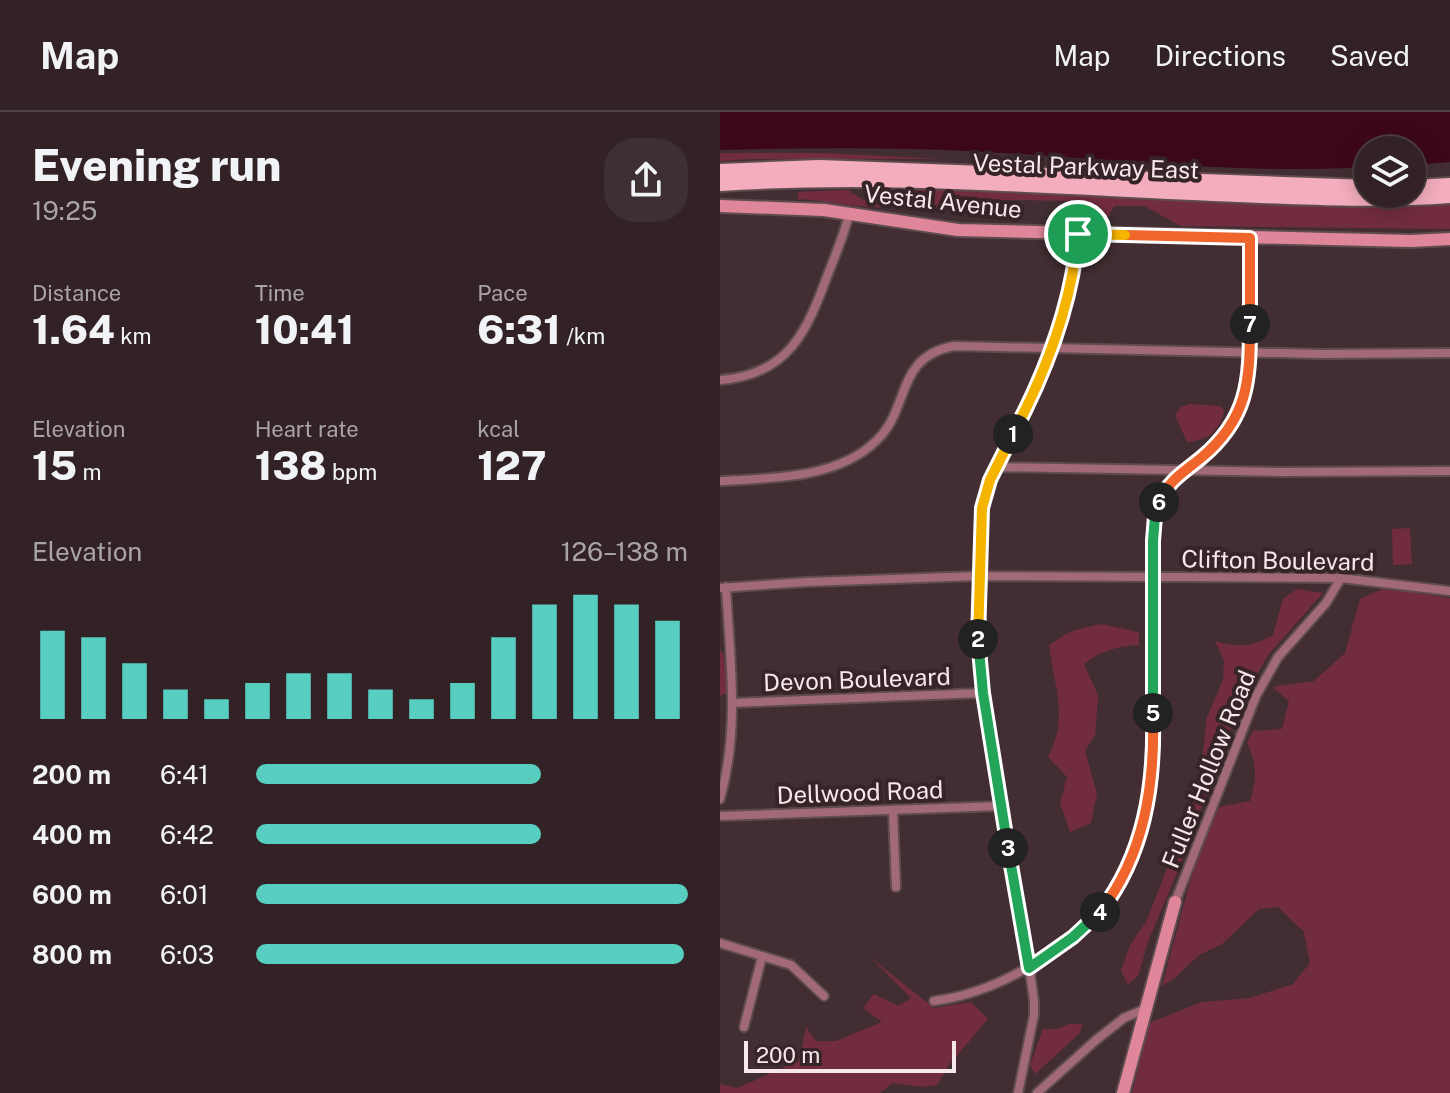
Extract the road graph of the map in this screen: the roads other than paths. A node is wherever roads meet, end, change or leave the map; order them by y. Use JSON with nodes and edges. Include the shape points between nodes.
{"nodes":[{"id":1,"x":720,"y":171,"type":"edge"},
{"id":2,"x":720,"y":184,"type":"edge"},
{"id":3,"x":1450,"y":185,"type":"edge"},
{"id":4,"x":1354,"y":186,"type":"edge"},
{"id":5,"x":1426,"y":186,"type":"edge"},
{"id":6,"x":1450,"y":196,"type":"edge"},
{"id":7,"x":720,"y":206,"type":"edge"},
{"id":8,"x":849,"y":214,"type":"junction"},
{"id":9,"x":1078,"y":234,"type":"junction"},
{"id":10,"x":1250,"y":238,"type":"junction"},
{"id":11,"x":1450,"y":239,"type":"edge"},
{"id":12,"x":1053,"y":347,"type":"junction"},
{"id":13,"x":1250,"y":353,"type":"junction"},
{"id":14,"x":1450,"y":353,"type":"edge"},
{"id":15,"x":720,"y":380,"type":"edge"},
{"id":16,"x":995,"y":467,"type":"junction"},
{"id":17,"x":1185,"y":469,"type":"junction"},
{"id":18,"x":1450,"y":471,"type":"edge"},
{"id":19,"x":720,"y":481,"type":"edge"},
{"id":20,"x":978,"y":576,"type":"junction"},
{"id":21,"x":1152,"y":577,"type":"junction"},
{"id":22,"x":1341,"y":578,"type":"junction"},
{"id":23,"x":723,"y":588,"type":"edge"},
{"id":24,"x":1450,"y":591,"type":"edge"},
{"id":25,"x":983,"y":693,"type":"junction"},
{"id":26,"x":732,"y":703,"type":"junction"},
{"id":27,"x":720,"y":799,"type":"edge"},
{"id":28,"x":1001,"y":806,"type":"junction"},
{"id":29,"x":893,"y":812,"type":"junction"},
{"id":30,"x":720,"y":816,"type":"edge"},
{"id":31,"x":896,"y":887,"type":"dead end"},
{"id":32,"x":1175,"y":902,"type":"joint"},
{"id":33,"x":720,"y":943,"type":"edge"},
{"id":34,"x":762,"y":957,"type":"junction"},
{"id":35,"x":1029,"y":968,"type":"junction"},
{"id":36,"x":824,"y":996,"type":"dead end"},
{"id":37,"x":934,"y":1001,"type":"dead end"},
{"id":38,"x":1145,"y":1009,"type":"junction"},
{"id":39,"x":744,"y":1027,"type":"dead end"},
{"id":40,"x":1018,"y":1093,"type":"edge"},
{"id":41,"x":1037,"y":1093,"type":"edge"},
{"id":42,"x":1123,"y":1093,"type":"edge"}],
"edges":[{"from":1,"to":4,"type":"main road","name":"Vestal Parkway East","via":[[819,167]]},
{"from":2,"to":6,"type":"main road","name":"Vestal Parkway East","via":[[848,180],[1310,198]]},
{"from":3,"to":5,"type":"main road"},
{"from":7,"to":8,"type":"street","name":"Vestal Avenue"},
{"from":8,"to":9,"type":"street","name":"Vestal Avenue","via":[[958,230]]},
{"from":8,"to":15,"type":"street","via":[[802,336],[764,370]]},
{"from":9,"to":10,"type":"street","name":"Vestal Avenue"},
{"from":9,"to":12,"type":"street"},
{"from":10,"to":11,"type":"street","name":"Vestal Avenue"},
{"from":10,"to":13,"type":"street"},
{"from":12,"to":13,"type":"street"},
{"from":12,"to":16,"type":"street"},
{"from":12,"to":19,"type":"street","via":[[936,351],[915,368],[884,433],[854,458],[816,472]]},
{"from":13,"to":14,"type":"street"},
{"from":13,"to":17,"type":"street","via":[[1239,414],[1217,444]]},
{"from":16,"to":17,"type":"street"},
{"from":16,"to":20,"type":"street","via":[[982,508]]},
{"from":17,"to":18,"type":"street"},
{"from":17,"to":21,"type":"street","via":[[1157,507]]},
{"from":20,"to":21,"type":"street","name":"Clifton Boulevard"},
{"from":20,"to":23,"type":"street","name":"Clifton Boulevard"},
{"from":20,"to":25,"type":"street"},
{"from":21,"to":22,"type":"street","name":"Clifton Boulevard"},
{"from":21,"to":35,"type":"street","via":[[1154,755],[1143,828],[1096,917]]},
{"from":22,"to":24,"type":"street","name":"Clifton Boulevard"},
{"from":22,"to":32,"type":"street","name":"Fuller Hollow Road","via":[[1278,657],[1256,696]]},
{"from":23,"to":26,"type":"street"},
{"from":25,"to":26,"type":"street","name":"Devon Boulevard"},
{"from":25,"to":28,"type":"street"},
{"from":26,"to":27,"type":"street","via":[[727,776]]},
{"from":28,"to":29,"type":"street","name":"Dellwood Road"},
{"from":28,"to":35,"type":"street"},
{"from":29,"to":30,"type":"street","name":"Dellwood Road"},
{"from":29,"to":31,"type":"street"},
{"from":32,"to":38,"type":"street"},
{"from":33,"to":34,"type":"street"},
{"from":34,"to":36,"type":"street","via":[[791,965]]},
{"from":34,"to":39,"type":"street"},
{"from":35,"to":37,"type":"street","via":[[970,995]]},
{"from":35,"to":40,"type":"street","via":[[1034,1015]]},
{"from":38,"to":41,"type":"street","via":[[1124,1018]]},
{"from":38,"to":42,"type":"street"}]}
